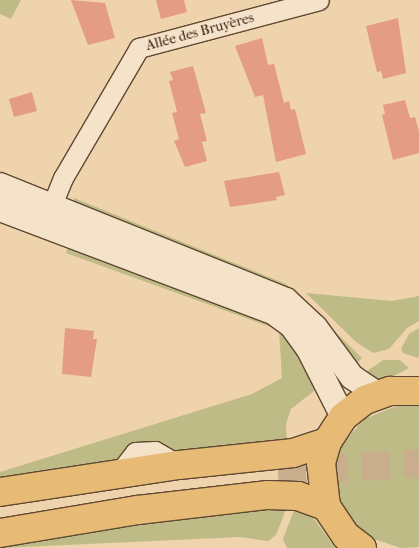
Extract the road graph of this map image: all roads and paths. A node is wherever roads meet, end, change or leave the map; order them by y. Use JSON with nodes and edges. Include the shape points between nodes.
{"nodes":[{"id":1,"x":319,"y":0,"type":"edge"},
{"id":2,"x":0,"y":185,"type":"edge"},
{"id":3,"x":0,"y":210,"type":"edge"},
{"id":4,"x":47,"y":215,"type":"junction"},
{"id":5,"x":404,"y":387,"type":"edge"},
{"id":6,"x":343,"y":417,"type":"junction"},
{"id":7,"x":327,"y":442,"type":"junction"},
{"id":8,"x":0,"y":492,"type":"edge"},
{"id":9,"x":326,"y":506,"type":"junction"},
{"id":10,"x":0,"y":509,"type":"edge"},
{"id":11,"x":0,"y":517,"type":"edge"},
{"id":12,"x":0,"y":533,"type":"edge"},
{"id":13,"x":362,"y":548,"type":"edge"}],
"edges":[{"from":1,"to":4,"type":"street","name":"Allée des Bruyères","via":[[139,48],[64,178]]},
{"from":2,"to":4,"type":"street"},
{"from":3,"to":4,"type":"street"},
{"from":4,"to":5,"type":"street","via":[[286,300],[315,327],[352,378]]},
{"from":4,"to":6,"type":"street","via":[[273,312],[291,325],[308,348]]},
{"from":5,"to":6,"type":"main road"},
{"from":6,"to":7,"type":"main road"},
{"from":7,"to":8,"type":"main road","via":[[293,453],[179,465]]},
{"from":7,"to":9,"type":"main road","via":[[321,470]]},
{"from":9,"to":12,"type":"main road","via":[[298,496],[268,495],[138,510]]},
{"from":9,"to":13,"type":"main road","via":[[346,536]]},
{"from":10,"to":11,"type":"main road","via":[[169,481],[278,477]]}]}
